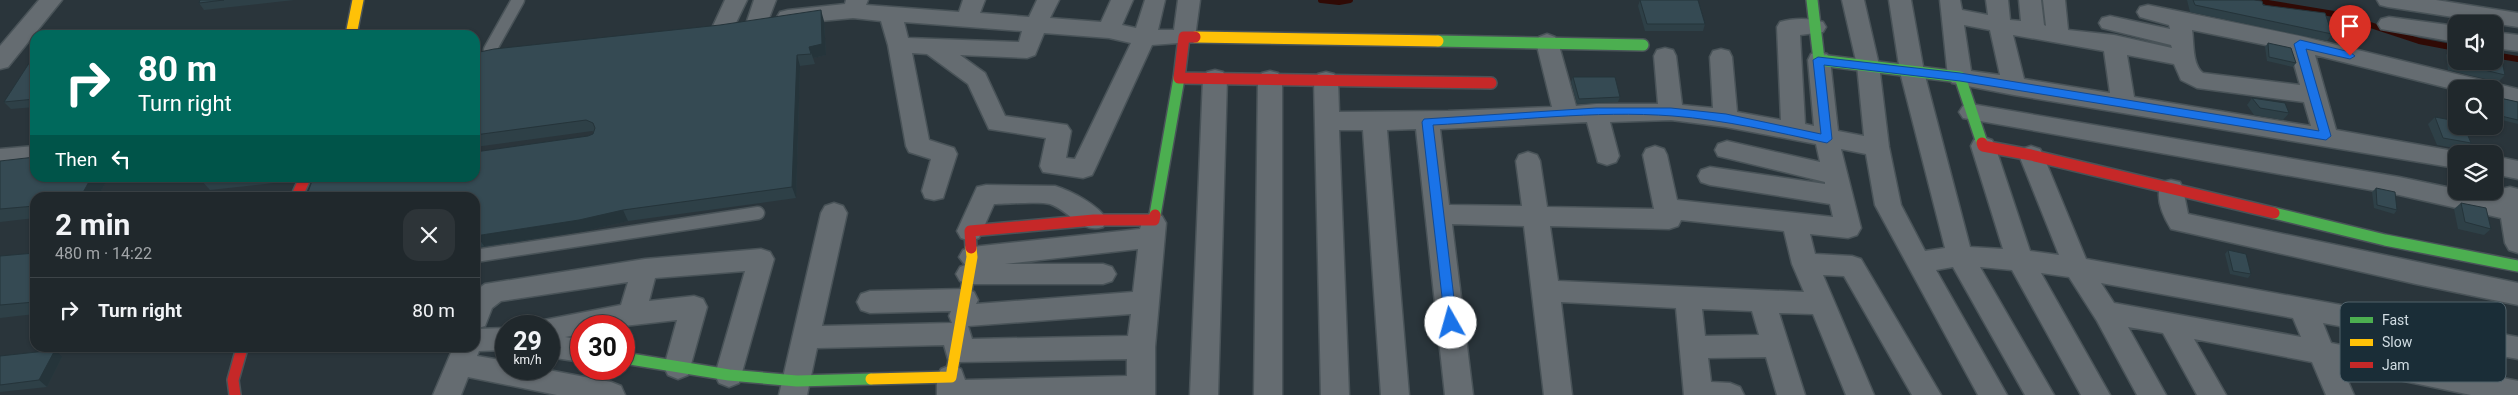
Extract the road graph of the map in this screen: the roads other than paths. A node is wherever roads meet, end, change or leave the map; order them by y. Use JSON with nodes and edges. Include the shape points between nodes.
{"nodes":[{"id":1,"x":51,"y":0,"type":"edge"},
{"id":2,"x":358,"y":0,"type":"edge"},
{"id":3,"x":518,"y":0,"type":"edge"},
{"id":4,"x":736,"y":0,"type":"edge"},
{"id":5,"x":1048,"y":0,"type":"edge"},
{"id":6,"x":1122,"y":0,"type":"edge"},
{"id":7,"x":1190,"y":0,"type":"edge"},
{"id":8,"x":1812,"y":0,"type":"edge"},
{"id":9,"x":1853,"y":0,"type":"edge"},
{"id":10,"x":1900,"y":0,"type":"edge"},
{"id":11,"x":1997,"y":0,"type":"edge"},
{"id":12,"x":2030,"y":0,"type":"edge"},
{"id":13,"x":2054,"y":0,"type":"edge"},
{"id":14,"x":2388,"y":0,"type":"edge"},
{"id":15,"x":1155,"y":2,"type":"dead end"},
{"id":16,"x":825,"y":6,"type":"edge"},
{"id":17,"x":855,"y":6,"type":"edge"},
{"id":18,"x":1952,"y":7,"type":"edge"},
{"id":19,"x":762,"y":10,"type":"edge"},
{"id":20,"x":971,"y":10,"type":"edge"},
{"id":21,"x":2148,"y":12,"type":"dead end"},
{"id":22,"x":890,"y":14,"type":"junction"},
{"id":23,"x":2518,"y":20,"type":"edge"},
{"id":24,"x":1036,"y":24,"type":"junction"},
{"id":25,"x":2389,"y":24,"type":"dead end"},
{"id":26,"x":2000,"y":26,"type":"junction"},
{"id":27,"x":1815,"y":27,"type":"junction"},
{"id":28,"x":352,"y":30,"type":"edge"},
{"id":29,"x":1109,"y":30,"type":"junction"},
{"id":30,"x":2033,"y":31,"type":"junction"},
{"id":31,"x":2112,"y":33,"type":"junction"},
{"id":32,"x":2448,"y":33,"type":"edge"},
{"id":33,"x":2058,"y":36,"type":"junction"},
{"id":34,"x":1184,"y":37,"type":"junction"},
{"id":35,"x":1144,"y":38,"type":"junction"},
{"id":36,"x":2183,"y":39,"type":"junction"},
{"id":37,"x":1547,"y":42,"type":"junction"},
{"id":38,"x":2503,"y":42,"type":"edge"},
{"id":39,"x":2300,"y":44,"type":"junction"},
{"id":40,"x":2518,"y":44,"type":"edge"},
{"id":41,"x":899,"y":45,"type":"junction"},
{"id":42,"x":1643,"y":45,"type":"dead end"},
{"id":43,"x":519,"y":47,"type":"edge"},
{"id":44,"x":935,"y":48,"type":"junction"},
{"id":45,"x":482,"y":52,"type":"edge"},
{"id":46,"x":1665,"y":56,"type":"dead end"},
{"id":47,"x":1721,"y":56,"type":"dead end"},
{"id":48,"x":1818,"y":60,"type":"junction"},
{"id":49,"x":0,"y":61,"type":"edge"},
{"id":50,"x":1868,"y":65,"type":"junction"},
{"id":51,"x":1912,"y":72,"type":"junction"},
{"id":52,"x":1960,"y":77,"type":"junction"},
{"id":53,"x":1179,"y":78,"type":"junction"},
{"id":54,"x":1215,"y":78,"type":"junction"},
{"id":55,"x":1270,"y":79,"type":"junction"},
{"id":56,"x":1326,"y":80,"type":"junction"},
{"id":57,"x":2449,"y":80,"type":"edge"},
{"id":58,"x":1491,"y":82,"type":"dead end"},
{"id":59,"x":2014,"y":87,"type":"junction"},
{"id":60,"x":2503,"y":93,"type":"edge"},
{"id":61,"x":2315,"y":95,"type":"junction"},
{"id":62,"x":2518,"y":97,"type":"edge"},
{"id":63,"x":2123,"y":103,"type":"junction"},
{"id":64,"x":1596,"y":112,"type":"junction"},
{"id":65,"x":1671,"y":112,"type":"junction"},
{"id":66,"x":1971,"y":112,"type":"junction"},
{"id":67,"x":1566,"y":114,"type":"junction"},
{"id":68,"x":1726,"y":118,"type":"junction"},
{"id":69,"x":1328,"y":121,"type":"junction"},
{"id":70,"x":1374,"y":121,"type":"junction"},
{"id":71,"x":1427,"y":122,"type":"junction"},
{"id":72,"x":1793,"y":131,"type":"junction"},
{"id":73,"x":2326,"y":136,"type":"junction"},
{"id":74,"x":1827,"y":139,"type":"junction"},
{"id":75,"x":1983,"y":146,"type":"junction"},
{"id":76,"x":1877,"y":147,"type":"junction"},
{"id":77,"x":1728,"y":150,"type":"dead end"},
{"id":78,"x":30,"y":155,"type":"edge"},
{"id":79,"x":1655,"y":155,"type":"dead end"},
{"id":80,"x":2031,"y":155,"type":"junction"},
{"id":81,"x":1607,"y":156,"type":"dead end"},
{"id":82,"x":0,"y":158,"type":"edge"},
{"id":83,"x":2448,"y":158,"type":"edge"},
{"id":84,"x":1528,"y":160,"type":"dead end"},
{"id":85,"x":2503,"y":167,"type":"edge"},
{"id":86,"x":2518,"y":170,"type":"edge"},
{"id":87,"x":1710,"y":176,"type":"dead end"},
{"id":88,"x":1838,"y":185,"type":"junction"},
{"id":89,"x":2171,"y":189,"type":"junction"},
{"id":90,"x":934,"y":191,"type":"dead end"},
{"id":91,"x":2516,"y":204,"type":"edge"},
{"id":92,"x":1668,"y":208,"type":"junction"},
{"id":93,"x":758,"y":213,"type":"dead end"},
{"id":94,"x":834,"y":213,"type":"dead end"},
{"id":95,"x":1438,"y":214,"type":"junction"},
{"id":96,"x":1534,"y":216,"type":"junction"},
{"id":97,"x":1094,"y":220,"type":"junction"},
{"id":98,"x":1794,"y":222,"type":"junction"},
{"id":99,"x":1848,"y":228,"type":"junction"},
{"id":100,"x":1153,"y":229,"type":"junction"},
{"id":101,"x":970,"y":231,"type":"junction"},
{"id":102,"x":2518,"y":243,"type":"edge"},
{"id":103,"x":480,"y":255,"type":"edge"},
{"id":104,"x":1960,"y":256,"type":"junction"},
{"id":105,"x":2020,"y":260,"type":"junction"},
{"id":106,"x":1918,"y":262,"type":"junction"},
{"id":107,"x":1805,"y":264,"type":"junction"},
{"id":108,"x":970,"y":265,"type":"junction"},
{"id":109,"x":1852,"y":266,"type":"junction"},
{"id":110,"x":2518,"y":266,"type":"edge"},
{"id":111,"x":2077,"y":268,"type":"junction"},
{"id":112,"x":645,"y":269,"type":"junction"},
{"id":113,"x":1103,"y":274,"type":"dead end"},
{"id":114,"x":1546,"y":292,"type":"junction"},
{"id":115,"x":2518,"y":294,"type":"edge"},
{"id":116,"x":1688,"y":299,"type":"junction"},
{"id":117,"x":480,"y":302,"type":"edge"},
{"id":118,"x":870,"y":302,"type":"dead end"},
{"id":119,"x":1147,"y":302,"type":"junction"},
{"id":120,"x":1762,"y":302,"type":"junction"},
{"id":121,"x":1822,"y":304,"type":"junction"},
{"id":122,"x":2302,"y":308,"type":"junction"},
{"id":123,"x":2106,"y":313,"type":"junction"},
{"id":124,"x":632,"y":314,"type":"junction"},
{"id":125,"x":2340,"y":315,"type":"edge"},
{"id":126,"x":961,"y":317,"type":"junction"},
{"id":127,"x":2171,"y":323,"type":"junction"},
{"id":128,"x":560,"y":327,"type":"edge"},
{"id":129,"x":808,"y":338,"type":"junction"},
{"id":130,"x":495,"y":339,"type":"edge"},
{"id":131,"x":480,"y":340,"type":"edge"},
{"id":132,"x":1777,"y":346,"type":"junction"},
{"id":133,"x":1141,"y":347,"type":"junction"},
{"id":134,"x":1695,"y":347,"type":"junction"},
{"id":135,"x":241,"y":352,"type":"edge"},
{"id":136,"x":2320,"y":352,"type":"junction"},
{"id":137,"x":464,"y":356,"type":"edge"},
{"id":138,"x":2340,"y":356,"type":"edge"},
{"id":139,"x":635,"y":360,"type":"edge"},
{"id":140,"x":678,"y":367,"type":"junction"},
{"id":141,"x":729,"y":375,"type":"junction"},
{"id":142,"x":2465,"y":382,"type":"edge"},
{"id":143,"x":950,"y":386,"type":"edge"},
{"id":144,"x":795,"y":388,"type":"edge"},
{"id":145,"x":1141,"y":391,"type":"edge"},
{"id":146,"x":2518,"y":393,"type":"edge"},
{"id":147,"x":235,"y":395,"type":"edge"},
{"id":148,"x":447,"y":395,"type":"edge"},
{"id":149,"x":612,"y":395,"type":"edge"},
{"id":150,"x":1204,"y":395,"type":"edge"},
{"id":151,"x":1268,"y":395,"type":"edge"},
{"id":152,"x":1335,"y":395,"type":"edge"},
{"id":153,"x":1395,"y":395,"type":"edge"},
{"id":154,"x":1459,"y":395,"type":"edge"},
{"id":155,"x":1558,"y":395,"type":"edge"},
{"id":156,"x":1730,"y":395,"type":"edge"},
{"id":157,"x":1792,"y":395,"type":"edge"},
{"id":158,"x":1860,"y":395,"type":"edge"},
{"id":159,"x":1927,"y":395,"type":"edge"},
{"id":160,"x":1993,"y":395,"type":"edge"},
{"id":161,"x":2040,"y":395,"type":"edge"},
{"id":162,"x":2096,"y":395,"type":"edge"},
{"id":163,"x":2152,"y":395,"type":"edge"},
{"id":164,"x":2212,"y":395,"type":"edge"},
{"id":165,"x":2340,"y":395,"type":"edge"}],
"edges":[{"from":1,"to":49,"type":"street"},
{"from":2,"to":28,"type":"street"},
{"from":3,"to":45,"type":"lane"},
{"from":4,"to":19,"type":"street","via":[[714,27]]},
{"from":5,"to":24,"type":"street"},
{"from":6,"to":29,"type":"street"},
{"from":7,"to":34,"type":"street"},
{"from":8,"to":27,"type":"street"},
{"from":9,"to":50,"type":"street"},
{"from":10,"to":51,"type":"street"},
{"from":11,"to":26,"type":"street"},
{"from":12,"to":30,"type":"street"},
{"from":13,"to":33,"type":"street"},
{"from":14,"to":23,"type":"street"},
{"from":15,"to":35,"type":"street"},
{"from":16,"to":17,"type":"street"},
{"from":16,"to":19,"type":"street"},
{"from":17,"to":22,"type":"street"},
{"from":18,"to":26,"type":"street"},
{"from":18,"to":52,"type":"street"},
{"from":20,"to":22,"type":"street"},
{"from":20,"to":24,"type":"street"},
{"from":21,"to":36,"type":"street"},
{"from":22,"to":41,"type":"street"},
{"from":24,"to":29,"type":"street"},
{"from":24,"to":44,"type":"street","via":[[1027,50]]},
{"from":25,"to":32,"type":"street"},
{"from":26,"to":30,"type":"street"},
{"from":26,"to":59,"type":"street"},
{"from":27,"to":48,"type":"street"},
{"from":27,"to":72,"type":"street","via":[[1788,27]]},
{"from":29,"to":35,"type":"street"},
{"from":30,"to":33,"type":"street"},
{"from":31,"to":33,"type":"street"},
{"from":31,"to":36,"type":"street"},
{"from":31,"to":63,"type":"street"},
{"from":34,"to":35,"type":"street"},
{"from":34,"to":37,"type":"street"},
{"from":34,"to":53,"type":"street"},
{"from":35,"to":44,"type":"street","via":[[1083,169],[1052,166],[1059,131],[997,123],[977,79]]},
{"from":36,"to":39,"type":"street"},
{"from":36,"to":61,"type":"street","via":[[2189,74],[2197,80]]},
{"from":37,"to":42,"type":"street"},
{"from":37,"to":67,"type":"street"},
{"from":38,"to":40,"type":"street"},
{"from":39,"to":57,"type":"street"},
{"from":39,"to":61,"type":"street"},
{"from":41,"to":44,"type":"street"},
{"from":41,"to":90,"type":"street","via":[[918,146],[945,154]]},
{"from":43,"to":45,"type":"street"},
{"from":46,"to":65,"type":"street"},
{"from":47,"to":68,"type":"street"},
{"from":48,"to":50,"type":"street"},
{"from":48,"to":74,"type":"street"},
{"from":50,"to":51,"type":"street"},
{"from":50,"to":76,"type":"street"},
{"from":51,"to":52,"type":"street"},
{"from":51,"to":104,"type":"street"},
{"from":52,"to":59,"type":"street"},
{"from":52,"to":66,"type":"street"},
{"from":53,"to":54,"type":"street"},
{"from":53,"to":100,"type":"street"},
{"from":54,"to":55,"type":"street"},
{"from":54,"to":150,"type":"street"},
{"from":55,"to":56,"type":"street"},
{"from":55,"to":151,"type":"street"},
{"from":56,"to":58,"type":"street"},
{"from":56,"to":69,"type":"street"},
{"from":59,"to":63,"type":"street"},
{"from":60,"to":62,"type":"street"},
{"from":61,"to":73,"type":"street"},
{"from":63,"to":73,"type":"street"},
{"from":64,"to":65,"type":"street"},
{"from":64,"to":67,"type":"street"},
{"from":64,"to":81,"type":"street"},
{"from":65,"to":68,"type":"street"},
{"from":66,"to":75,"type":"street"},
{"from":66,"to":91,"type":"street"},
{"from":67,"to":71,"type":"street"},
{"from":68,"to":72,"type":"street"},
{"from":69,"to":70,"type":"street"},
{"from":69,"to":152,"type":"street"},
{"from":70,"to":71,"type":"street"},
{"from":70,"to":153,"type":"street"},
{"from":71,"to":95,"type":"street"},
{"from":72,"to":74,"type":"street"},
{"from":73,"to":83,"type":"street"},
{"from":74,"to":76,"type":"street"},
{"from":74,"to":88,"type":"street"},
{"from":75,"to":80,"type":"street"},
{"from":75,"to":105,"type":"street"},
{"from":76,"to":106,"type":"street","via":[[1888,205]]},
{"from":77,"to":88,"type":"street"},
{"from":78,"to":82,"type":"street"},
{"from":79,"to":92,"type":"street"},
{"from":80,"to":89,"type":"street"},
{"from":80,"to":111,"type":"street"},
{"from":84,"to":96,"type":"street"},
{"from":85,"to":86,"type":"street"},
{"from":87,"to":88,"type":"street"},
{"from":88,"to":99,"type":"street"},
{"from":89,"to":110,"type":"street","via":[[2386,240]]},
{"from":89,"to":115,"type":"street","via":[[2175,214],[2180,222]]},
{"from":91,"to":102,"type":"street"},
{"from":92,"to":96,"type":"street","via":[[1669,219]]},
{"from":92,"to":98,"type":"street"},
{"from":93,"to":103,"type":"lane"},
{"from":94,"to":129,"type":"street"},
{"from":95,"to":96,"type":"street"},
{"from":95,"to":154,"type":"street"},
{"from":96,"to":114,"type":"street"},
{"from":97,"to":100,"type":"street"},
{"from":97,"to":101,"type":"street"},
{"from":97,"to":101,"type":"street","via":[[1055,195],[986,194]]},
{"from":98,"to":99,"type":"street"},
{"from":98,"to":107,"type":"street"},
{"from":99,"to":109,"type":"street"},
{"from":100,"to":108,"type":"street"},
{"from":100,"to":119,"type":"street"},
{"from":101,"to":108,"type":"street"},
{"from":104,"to":105,"type":"street"},
{"from":104,"to":106,"type":"street"},
{"from":104,"to":161,"type":"street"},
{"from":105,"to":111,"type":"street"},
{"from":105,"to":162,"type":"street"},
{"from":106,"to":160,"type":"street"},
{"from":107,"to":109,"type":"street"},
{"from":107,"to":121,"type":"street"},
{"from":108,"to":113,"type":"street"},
{"from":108,"to":126,"type":"street"},
{"from":109,"to":159,"type":"street"},
{"from":111,"to":122,"type":"street"},
{"from":111,"to":123,"type":"street"},
{"from":112,"to":117,"type":"street","via":[[494,291]]},
{"from":112,"to":124,"type":"street"},
{"from":112,"to":141,"type":"street","via":[[761,259]]},
{"from":114,"to":116,"type":"street"},
{"from":114,"to":155,"type":"street"},
{"from":116,"to":120,"type":"street"},
{"from":116,"to":134,"type":"street"},
{"from":118,"to":126,"type":"street"},
{"from":119,"to":126,"type":"street"},
{"from":119,"to":133,"type":"street"},
{"from":120,"to":121,"type":"street"},
{"from":120,"to":132,"type":"street"},
{"from":121,"to":158,"type":"street"},
{"from":122,"to":125,"type":"street"},
{"from":122,"to":136,"type":"street"},
{"from":123,"to":127,"type":"street"},
{"from":123,"to":163,"type":"street"},
{"from":124,"to":128,"type":"street"},
{"from":124,"to":140,"type":"street","via":[[694,307]]},
{"from":126,"to":129,"type":"street"},
{"from":126,"to":133,"type":"street","via":[[958,351]]},
{"from":126,"to":143,"type":"street"},
{"from":127,"to":136,"type":"street"},
{"from":127,"to":164,"type":"street"},
{"from":129,"to":144,"type":"street"},
{"from":130,"to":131,"type":"street"},
{"from":132,"to":134,"type":"street"},
{"from":132,"to":157,"type":"street"},
{"from":133,"to":145,"type":"street"},
{"from":134,"to":156,"type":"street","via":[[1698,394]]},
{"from":135,"to":147,"type":"street","via":[[233,380]]},
{"from":136,"to":138,"type":"street"},
{"from":136,"to":165,"type":"street"},
{"from":137,"to":148,"type":"street"},
{"from":137,"to":149,"type":"street"},
{"from":139,"to":140,"type":"street"},
{"from":140,"to":141,"type":"street"},
{"from":141,"to":144,"type":"street"},
{"from":142,"to":146,"type":"street"},
{"from":143,"to":144,"type":"street"},
{"from":143,"to":145,"type":"street","via":[[950,392]]}]}
